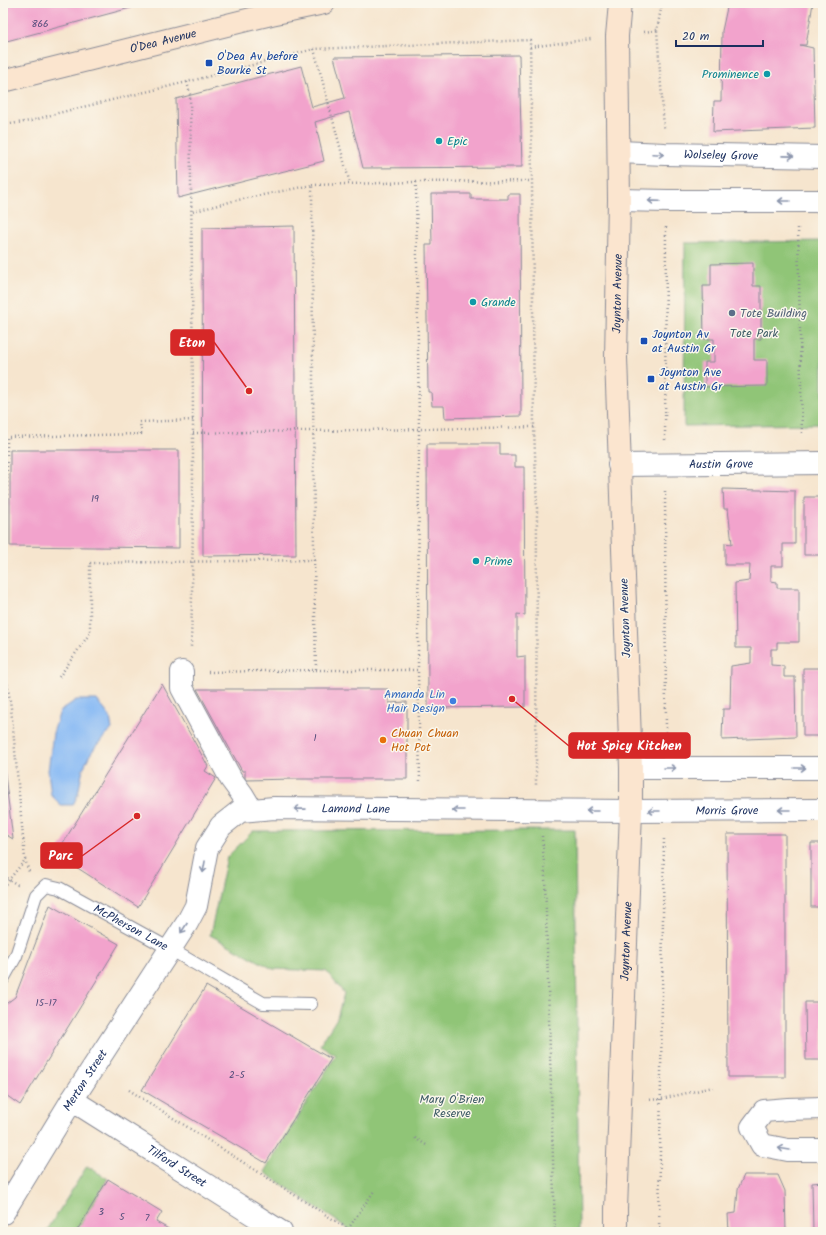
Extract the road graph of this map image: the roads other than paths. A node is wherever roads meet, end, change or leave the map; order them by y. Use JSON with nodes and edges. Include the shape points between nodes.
{"nodes":[{"id":1,"x":324,"y":3,"type":"edge"},
{"id":2,"x":620,"y":3,"type":"edge"},
{"id":3,"x":270,"y":8,"type":"edge"},
{"id":4,"x":3,"y":81,"type":"edge"},
{"id":5,"x":619,"y":152,"type":"junction"},
{"id":6,"x":823,"y":157,"type":"edge"},
{"id":7,"x":619,"y":200,"type":"junction"},
{"id":8,"x":823,"y":201,"type":"edge"},
{"id":9,"x":812,"y":463,"type":"edge"},
{"id":10,"x":619,"y":465,"type":"junction"},
{"id":11,"x":186,"y":672,"type":"road end"},
{"id":12,"x":631,"y":768,"type":"junction"},
{"id":13,"x":823,"y":768,"type":"edge"},
{"id":14,"x":251,"y":809,"type":"junction"},
{"id":15,"x":823,"y":810,"type":"edge"},
{"id":16,"x":631,"y":811,"type":"junction"},
{"id":17,"x":170,"y":949,"type":"junction"},
{"id":18,"x":3,"y":979,"type":"edge"},
{"id":19,"x":311,"y":1004,"type":"dead end"},
{"id":20,"x":72,"y":1100,"type":"junction"},
{"id":21,"x":823,"y":1108,"type":"edge"},
{"id":22,"x":823,"y":1150,"type":"edge"},
{"id":23,"x":3,"y":1213,"type":"edge"},
{"id":24,"x":281,"y":1232,"type":"edge"},
{"id":25,"x":616,"y":1232,"type":"edge"}],
"edges":[{"from":1,"to":3,"type":"street","name":"O'Dea Avenue"},
{"from":2,"to":5,"type":"street","name":"Joynton Avenue","via":[[617,36]]},
{"from":3,"to":4,"type":"street","name":"O'Dea Avenue"},
{"from":5,"to":6,"type":"street","name":"Wolseley Grove","one_way":true},
{"from":5,"to":7,"type":"street","name":"Joynton Avenue"},
{"from":8,"to":7,"type":"street","one_way":true},
{"from":7,"to":10,"type":"street","name":"Joynton Avenue","via":[[616,358]]},
{"from":9,"to":10,"type":"street","name":"Austin Grove"},
{"from":10,"to":12,"type":"street","name":"Joynton Avenue"},
{"from":11,"to":14,"type":"street","via":[[182,688],[231,779]]},
{"from":12,"to":13,"type":"street","one_way":true},
{"from":12,"to":16,"type":"street","name":"Joynton Avenue"},
{"from":16,"to":14,"type":"street","name":"Lamond Lane","one_way":true},
{"from":14,"to":17,"type":"street","name":"Lamond Lane","one_way":true,"via":[[240,811],[220,826],[207,848],[196,906]]},
{"from":15,"to":16,"type":"street","name":"Morris Grove","one_way":true},
{"from":16,"to":25,"type":"street","name":"Joynton Avenue"},
{"from":17,"to":18,"type":"lane","name":"McPherson Lane","via":[[59,888],[46,885],[36,895],[16,956]]},
{"from":17,"to":19,"type":"lane","name":"McPherson Lane","via":[[263,1003]]},
{"from":17,"to":20,"type":"street","name":"Merton Street"},
{"from":20,"to":23,"type":"street","name":"Merton Street"},
{"from":20,"to":24,"type":"street","name":"Tilford Street"},
{"from":22,"to":21,"type":"street","one_way":true,"via":[[788,1150],[762,1145],[752,1127],[764,1111]]}]}
